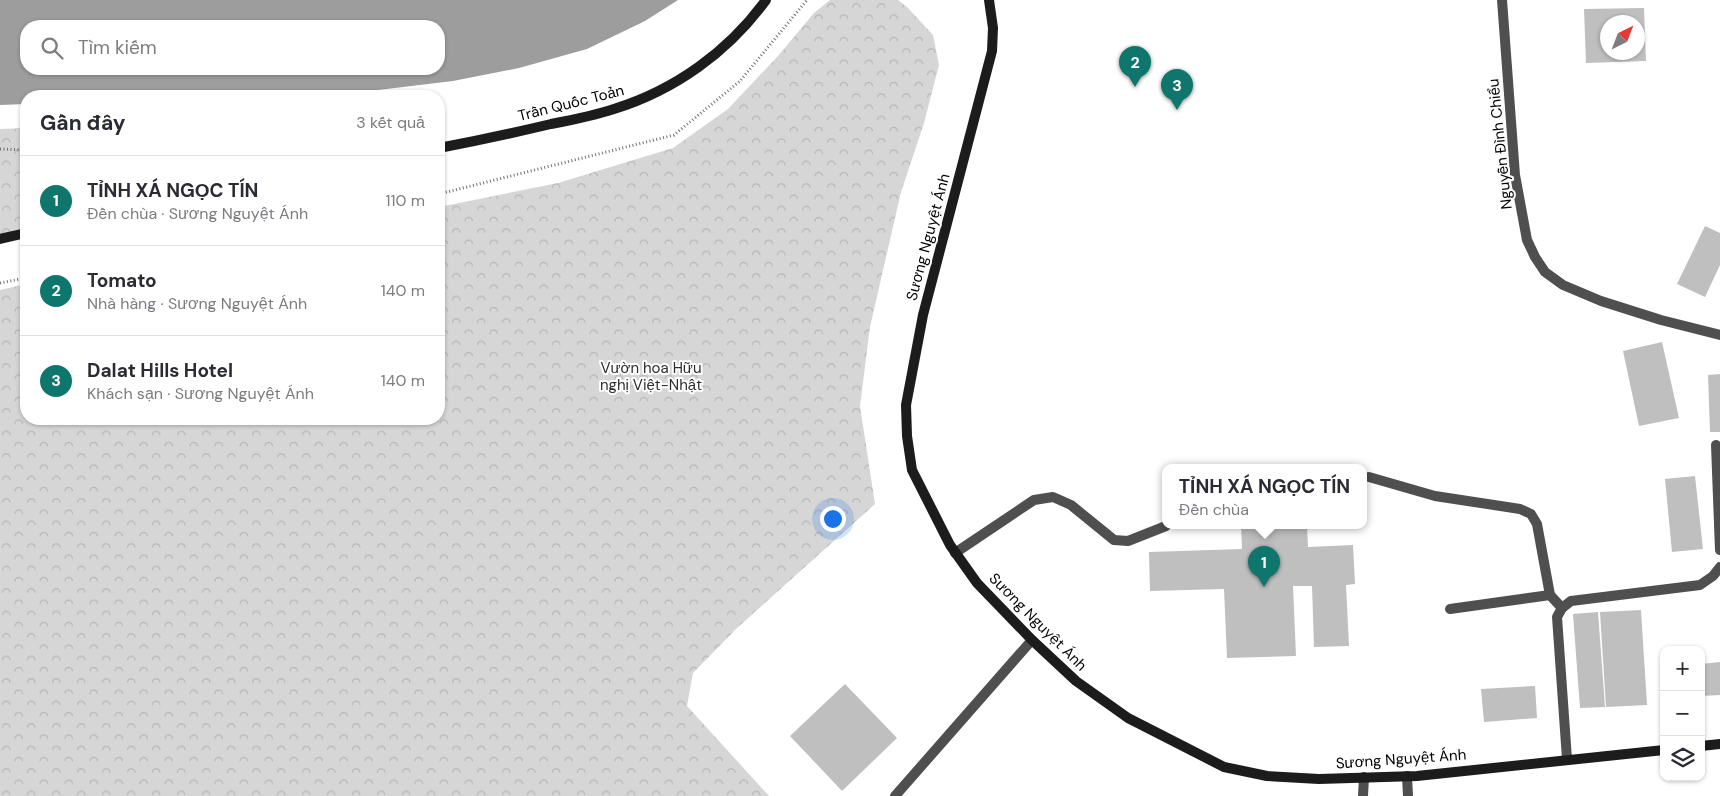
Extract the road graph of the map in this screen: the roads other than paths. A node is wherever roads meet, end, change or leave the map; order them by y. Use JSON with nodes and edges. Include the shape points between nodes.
{"nodes":[{"id":1,"x":766,"y":0,"type":"edge"},
{"id":2,"x":989,"y":0,"type":"edge"},
{"id":3,"x":1502,"y":0,"type":"edge"},
{"id":4,"x":445,"y":147,"type":"edge"},
{"id":5,"x":20,"y":234,"type":"edge"},
{"id":6,"x":0,"y":239,"type":"edge"},
{"id":7,"x":1720,"y":335,"type":"edge"},
{"id":8,"x":1716,"y":446,"type":"dead end"},
{"id":9,"x":1369,"y":477,"type":"dead end"},
{"id":10,"x":1162,"y":528,"type":"edge"},
{"id":11,"x":1720,"y":550,"type":"edge"},
{"id":12,"x":955,"y":553,"type":"junction"},
{"id":13,"x":1720,"y":567,"type":"edge"},
{"id":14,"x":1550,"y":595,"type":"junction"},
{"id":15,"x":1450,"y":608,"type":"dead end"},
{"id":16,"x":1562,"y":608,"type":"junction"},
{"id":17,"x":1032,"y":640,"type":"junction"},
{"id":18,"x":1720,"y":744,"type":"edge"},
{"id":19,"x":1705,"y":746,"type":"edge"},
{"id":20,"x":1660,"y":750,"type":"edge"},
{"id":21,"x":1567,"y":759,"type":"junction"},
{"id":22,"x":1407,"y":776,"type":"junction"},
{"id":23,"x":1364,"y":777,"type":"junction"},
{"id":24,"x":895,"y":796,"type":"edge"},
{"id":25,"x":1363,"y":796,"type":"edge"},
{"id":26,"x":1408,"y":796,"type":"edge"}],
"edges":[{"from":1,"to":4,"type":"main road","name":"Trần Quốc Toản","via":[[736,36],[713,57],[682,79],[640,100],[613,110]]},
{"from":2,"to":12,"type":"main road","name":"Sương Nguyệt Ánh","via":[[992,51],[923,314],[906,405],[912,470]]},
{"from":3,"to":7,"type":"street","name":"Nguyễn Đình Chiểu","via":[[1515,175],[1527,240],[1535,257],[1545,272],[1563,285],[1601,301]]},
{"from":5,"to":6,"type":"main road"},
{"from":8,"to":11,"type":"street"},
{"from":9,"to":14,"type":"street","via":[[1435,496],[1520,509],[1531,514],[1537,524]]},
{"from":10,"to":12,"type":"street","via":[[1128,541],[1114,540],[1071,505],[1053,497],[1034,500]]},
{"from":12,"to":17,"type":"main road","name":"Sương Nguyệt Ánh","via":[[977,583]]},
{"from":13,"to":16,"type":"street","via":[[1700,585],[1571,601]]},
{"from":14,"to":15,"type":"street"},
{"from":14,"to":16,"type":"street"},
{"from":16,"to":21,"type":"street","via":[[1557,617]]},
{"from":17,"to":23,"type":"main road","name":"Sương Nguyệt Ánh","via":[[1076,681],[1128,718],[1224,767],[1267,776]]},
{"from":17,"to":24,"type":"street"},
{"from":18,"to":19,"type":"main road"},
{"from":20,"to":21,"type":"main road","name":"Sương Nguyệt Ánh"},
{"from":21,"to":22,"type":"main road","name":"Sương Nguyệt Ánh"},
{"from":22,"to":23,"type":"main road","name":"Sương Nguyệt Ánh"},
{"from":22,"to":26,"type":"street"},
{"from":23,"to":25,"type":"street"}]}
